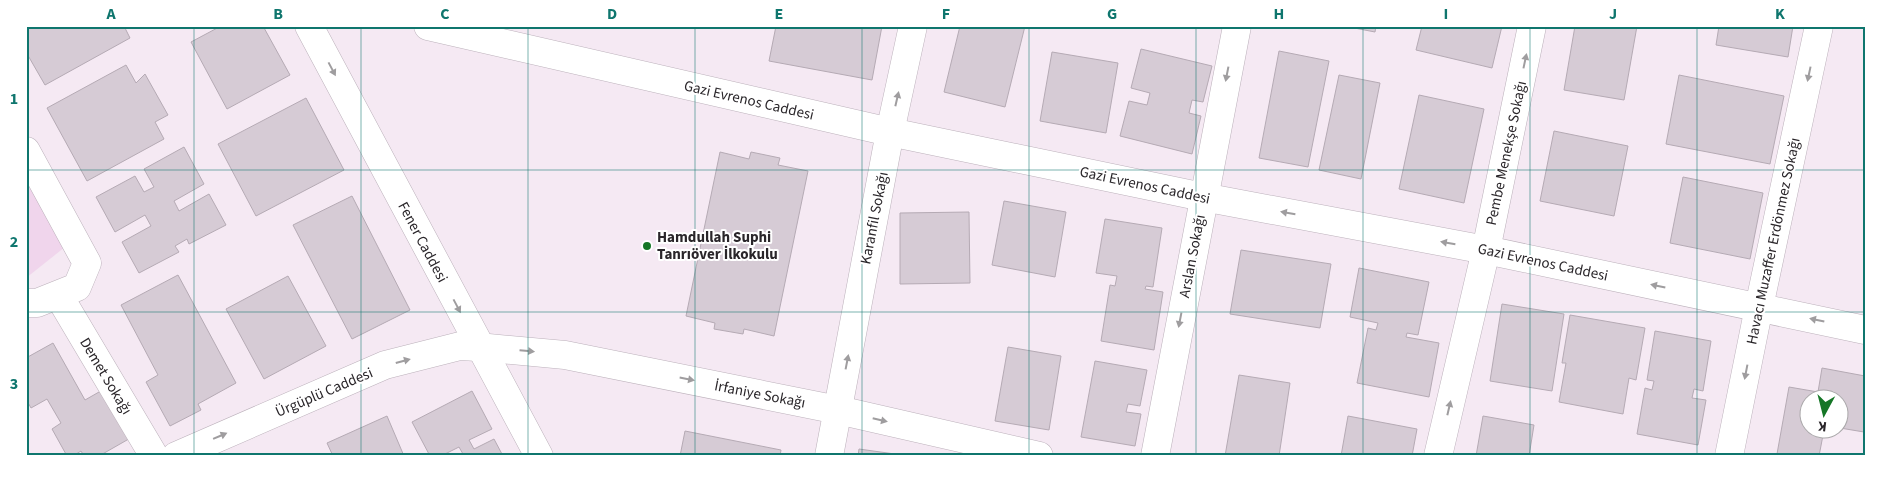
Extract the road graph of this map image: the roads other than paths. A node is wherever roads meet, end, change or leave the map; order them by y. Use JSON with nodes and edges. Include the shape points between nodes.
{"nodes":[{"id":1,"x":309,"y":26,"type":"edge"},
{"id":2,"x":428,"y":26,"type":"edge"},
{"id":3,"x":913,"y":26,"type":"edge"},
{"id":4,"x":1237,"y":26,"type":"edge"},
{"id":5,"x":1532,"y":26,"type":"edge"},
{"id":6,"x":1819,"y":26,"type":"edge"},
{"id":7,"x":890,"y":132,"type":"junction"},
{"id":8,"x":26,"y":151,"type":"edge"},
{"id":9,"x":1203,"y":198,"type":"junction"},
{"id":10,"x":1486,"y":250,"type":"junction"},
{"id":11,"x":59,"y":296,"type":"junction"},
{"id":12,"x":26,"y":303,"type":"edge"},
{"id":13,"x":1759,"y":307,"type":"junction"},
{"id":14,"x":1865,"y":330,"type":"edge"},
{"id":15,"x":478,"y":347,"type":"junction"},
{"id":16,"x":838,"y":410,"type":"junction"},
{"id":17,"x":154,"y":456,"type":"edge"},
{"id":18,"x":176,"y":456,"type":"edge"},
{"id":19,"x":539,"y":456,"type":"edge"},
{"id":20,"x":829,"y":456,"type":"edge"},
{"id":21,"x":1039,"y":456,"type":"edge"},
{"id":22,"x":1155,"y":456,"type":"edge"},
{"id":23,"x":1438,"y":456,"type":"edge"},
{"id":24,"x":1729,"y":456,"type":"edge"}],
"edges":[{"from":1,"to":15,"type":"street","name":"Fener Caddesi","one_way":true},
{"from":2,"to":7,"type":"street","name":"Gazi Evrenos Caddesi"},
{"from":7,"to":3,"type":"street","name":"Karanfil Sokağı","one_way":true},
{"from":4,"to":9,"type":"street","name":"Arslan Sokağı","one_way":true},
{"from":10,"to":5,"type":"street","name":"Pembe Menekşe Sokağı","one_way":true},
{"from":6,"to":13,"type":"street","name":"Havacı Muzaffer Erdönmez Sokağı","one_way":true},
{"from":7,"to":9,"type":"street","name":"Gazi Evrenos Caddesi"},
{"from":16,"to":7,"type":"street","name":"Karanfil Sokağı","one_way":true},
{"from":8,"to":11,"type":"street","via":[[87,264],[77,287]]},
{"from":10,"to":9,"type":"street","name":"Gazi Evrenos Caddesi","one_way":true},
{"from":9,"to":22,"type":"street","name":"Arslan Sokağı","one_way":true},
{"from":13,"to":10,"type":"street","name":"Gazi Evrenos Caddesi","one_way":true},
{"from":23,"to":10,"type":"street","name":"Pembe Menekşe Sokağı","one_way":true},
{"from":11,"to":12,"type":"street"},
{"from":11,"to":17,"type":"street","name":"Demet Sokağı"},
{"from":14,"to":13,"type":"street","name":"Gazi Evrenos Caddesi","one_way":true},
{"from":13,"to":24,"type":"street","name":"Havacı Muzaffer Erdönmez Sokağı","one_way":true},
{"from":15,"to":16,"type":"street","name":"İrfaniye Sokağı","one_way":true,"via":[[565,355]]},
{"from":18,"to":15,"type":"street","name":"Ürgüplü Caddesi","one_way":true,"via":[[385,366],[460,346]]},
{"from":15,"to":19,"type":"street","name":"Fener Caddesi"},
{"from":16,"to":20,"type":"street","name":"Karanfil Sokağı"},
{"from":16,"to":21,"type":"street","name":"İrfaniye Sokağı","one_way":true}]}
